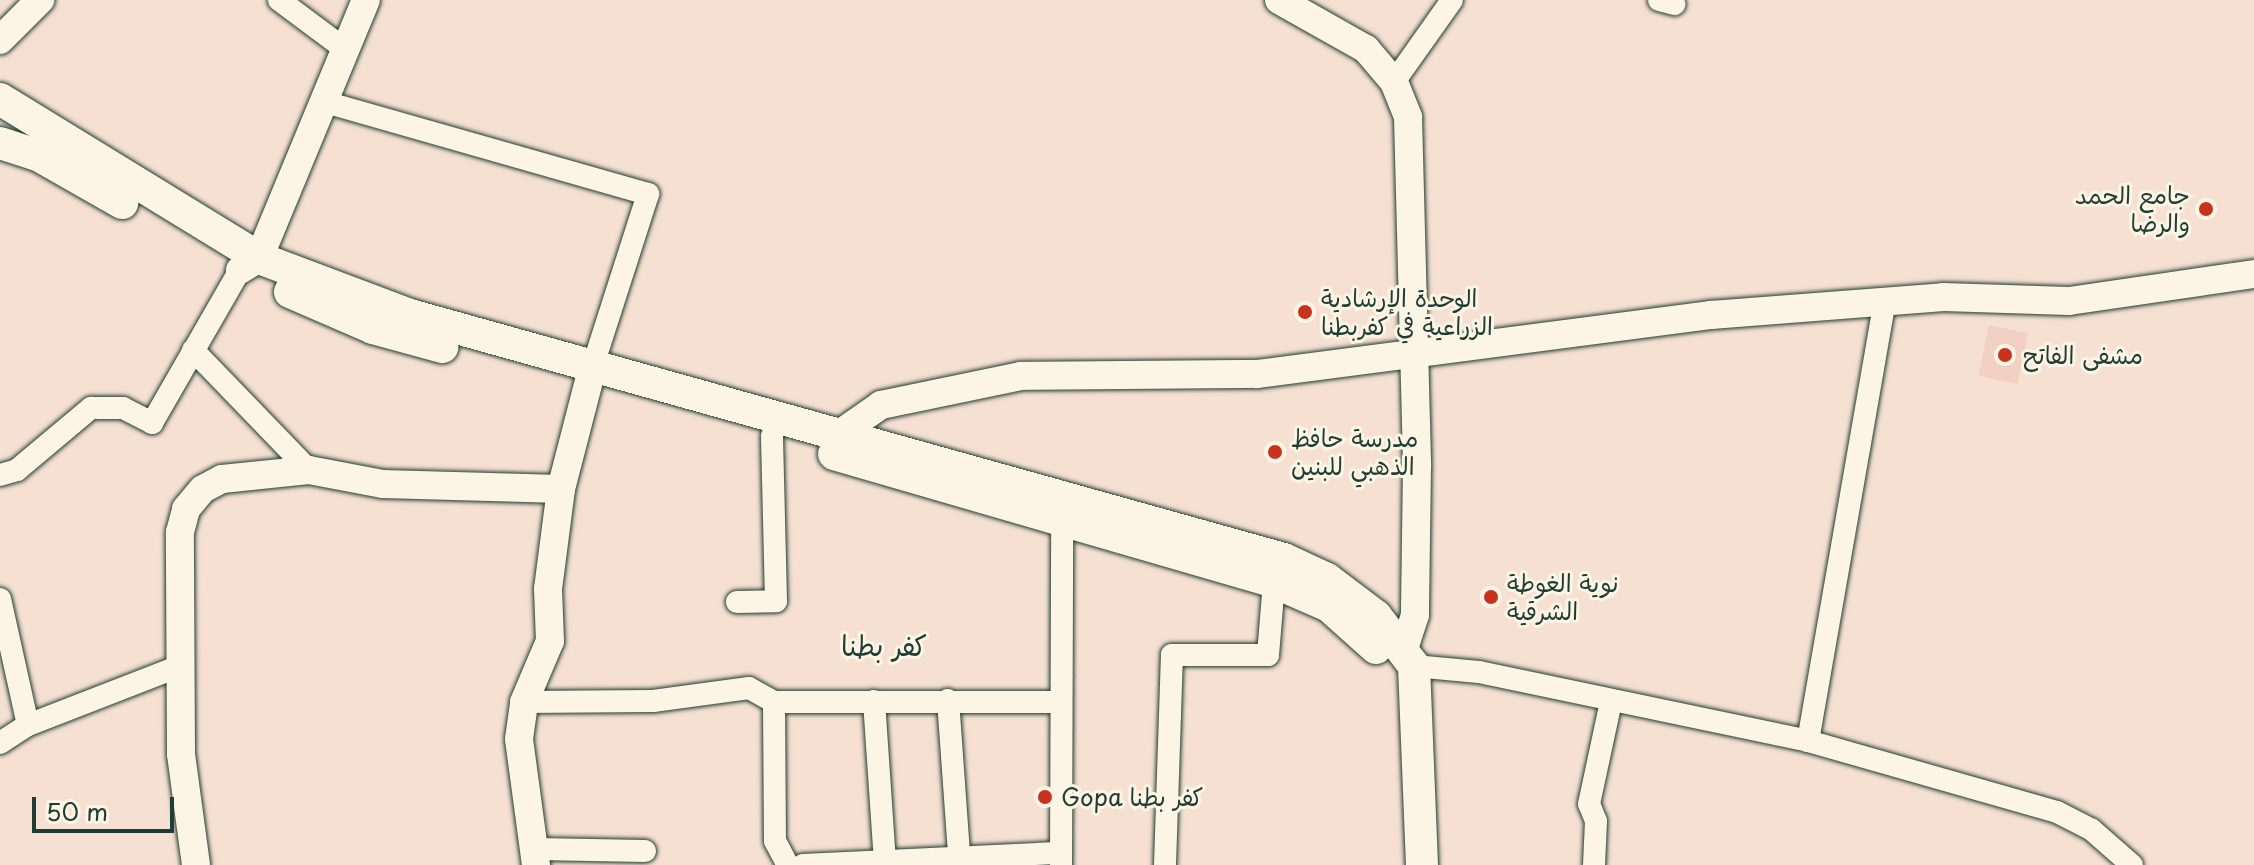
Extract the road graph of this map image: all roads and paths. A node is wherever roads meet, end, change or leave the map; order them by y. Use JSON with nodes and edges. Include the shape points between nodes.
{"nodes":[{"id":1,"x":40,"y":0,"type":"edge"},
{"id":2,"x":279,"y":0,"type":"edge"},
{"id":3,"x":366,"y":0,"type":"edge"},
{"id":4,"x":1279,"y":0,"type":"edge"},
{"id":5,"x":1452,"y":0,"type":"edge"},
{"id":6,"x":0,"y":40,"type":"edge"},
{"id":7,"x":346,"y":50,"type":"junction"},
{"id":8,"x":1394,"y":82,"type":"junction"},
{"id":9,"x":0,"y":100,"type":"edge"},
{"id":10,"x":325,"y":102,"type":"junction"},
{"id":11,"x":0,"y":126,"type":"edge"},
{"id":12,"x":0,"y":143,"type":"edge"},
{"id":13,"x":249,"y":264,"type":"junction"},
{"id":14,"x":2254,"y":274,"type":"edge"},
{"id":15,"x":1885,"y":301,"type":"junction"},
{"id":16,"x":193,"y":350,"type":"junction"},
{"id":17,"x":1410,"y":355,"type":"junction"},
{"id":18,"x":589,"y":376,"type":"junction"},
{"id":19,"x":841,"y":433,"type":"junction"},
{"id":20,"x":772,"y":436,"type":"junction"},
{"id":21,"x":309,"y":470,"type":"junction"},
{"id":22,"x":0,"y":475,"type":"edge"},
{"id":23,"x":561,"y":489,"type":"junction"},
{"id":24,"x":1062,"y":520,"type":"junction"},
{"id":25,"x":1274,"y":582,"type":"junction"},
{"id":26,"x":0,"y":599,"type":"edge"},
{"id":27,"x":737,"y":602,"type":"dead end"},
{"id":28,"x":1409,"y":657,"type":"junction"},
{"id":29,"x":180,"y":666,"type":"junction"},
{"id":30,"x":948,"y":700,"type":"junction"},
{"id":31,"x":874,"y":701,"type":"junction"},
{"id":32,"x":1611,"y":701,"type":"junction"},
{"id":33,"x":524,"y":702,"type":"junction"},
{"id":34,"x":774,"y":702,"type":"junction"},
{"id":35,"x":1058,"y":702,"type":"junction"},
{"id":36,"x":28,"y":725,"type":"junction"},
{"id":37,"x":1808,"y":741,"type":"junction"},
{"id":38,"x":0,"y":743,"type":"edge"},
{"id":39,"x":645,"y":851,"type":"dead end"},
{"id":40,"x":959,"y":855,"type":"junction"},
{"id":41,"x":537,"y":857,"type":"edge"},
{"id":42,"x":1061,"y":859,"type":"edge"},
{"id":43,"x":885,"y":861,"type":"junction"},
{"id":44,"x":196,"y":865,"type":"edge"},
{"id":45,"x":788,"y":865,"type":"edge"},
{"id":46,"x":803,"y":865,"type":"edge"},
{"id":47,"x":1165,"y":865,"type":"edge"},
{"id":48,"x":1403,"y":865,"type":"edge"},
{"id":49,"x":1422,"y":865,"type":"edge"},
{"id":50,"x":1594,"y":865,"type":"edge"},
{"id":51,"x":2132,"y":865,"type":"edge"}],
"edges":[{"from":1,"to":6,"type":"street"},
{"from":2,"to":7,"type":"street"},
{"from":3,"to":7,"type":"street"},
{"from":4,"to":8,"type":"street","via":[[1366,49]]},
{"from":5,"to":8,"type":"street"},
{"from":7,"to":10,"type":"street"},
{"from":8,"to":17,"type":"street","via":[[1408,117]]},
{"from":9,"to":11,"type":"main road"},
{"from":9,"to":13,"type":"main road"},
{"from":10,"to":13,"type":"street"},
{"from":10,"to":18,"type":"street","via":[[648,194]]},
{"from":12,"to":13,"type":"main road","via":[[38,155]]},
{"from":13,"to":16,"type":"street"},
{"from":13,"to":18,"type":"main road"},
{"from":14,"to":15,"type":"street","via":[[2069,301]]},
{"from":15,"to":17,"type":"street","via":[[1711,315]]},
{"from":15,"to":37,"type":"street"},
{"from":16,"to":21,"type":"street"},
{"from":16,"to":22,"type":"street","via":[[152,423],[123,408],[91,408],[17,470]]},
{"from":17,"to":19,"type":"street","via":[[1194,377],[1021,376],[881,405]]},
{"from":17,"to":28,"type":"street","via":[[1417,466],[1415,615]]},
{"from":18,"to":19,"type":"main road"},
{"from":18,"to":20,"type":"main road"},
{"from":18,"to":23,"type":"street"},
{"from":19,"to":28,"type":"main road","via":[[1284,559],[1355,597]]},
{"from":20,"to":24,"type":"main road"},
{"from":20,"to":27,"type":"street","via":[[776,601]]},
{"from":21,"to":23,"type":"street","via":[[383,484]]},
{"from":21,"to":29,"type":"street","via":[[222,479],[203,489],[186,509],[180,532]]},
{"from":23,"to":33,"type":"street","via":[[548,589],[550,641]]},
{"from":24,"to":25,"type":"main road"},
{"from":24,"to":35,"type":"street"},
{"from":25,"to":47,"type":"street","via":[[1268,655],[1172,655]]},
{"from":25,"to":48,"type":"main road","via":[[1347,619],[1391,668],[1400,690]]},
{"from":26,"to":36,"type":"street"},
{"from":28,"to":32,"type":"street"},
{"from":28,"to":49,"type":"main road"},
{"from":29,"to":36,"type":"street"},
{"from":29,"to":44,"type":"street","via":[[181,754]]},
{"from":30,"to":31,"type":"street"},
{"from":30,"to":35,"type":"street"},
{"from":30,"to":40,"type":"street"},
{"from":31,"to":34,"type":"street"},
{"from":31,"to":43,"type":"street"},
{"from":32,"to":37,"type":"street"},
{"from":32,"to":50,"type":"street","via":[[1589,804],[1596,821]]},
{"from":33,"to":34,"type":"street","via":[[653,701],[749,688]]},
{"from":33,"to":41,"type":"street","via":[[519,739],[522,784]]},
{"from":34,"to":45,"type":"street","via":[[775,841]]},
{"from":35,"to":42,"type":"street"},
{"from":36,"to":38,"type":"street"},
{"from":37,"to":51,"type":"street","via":[[2057,812],[2092,830]]},
{"from":39,"to":41,"type":"street"},
{"from":40,"to":42,"type":"street"},
{"from":40,"to":43,"type":"street"},
{"from":43,"to":46,"type":"street"}]}
